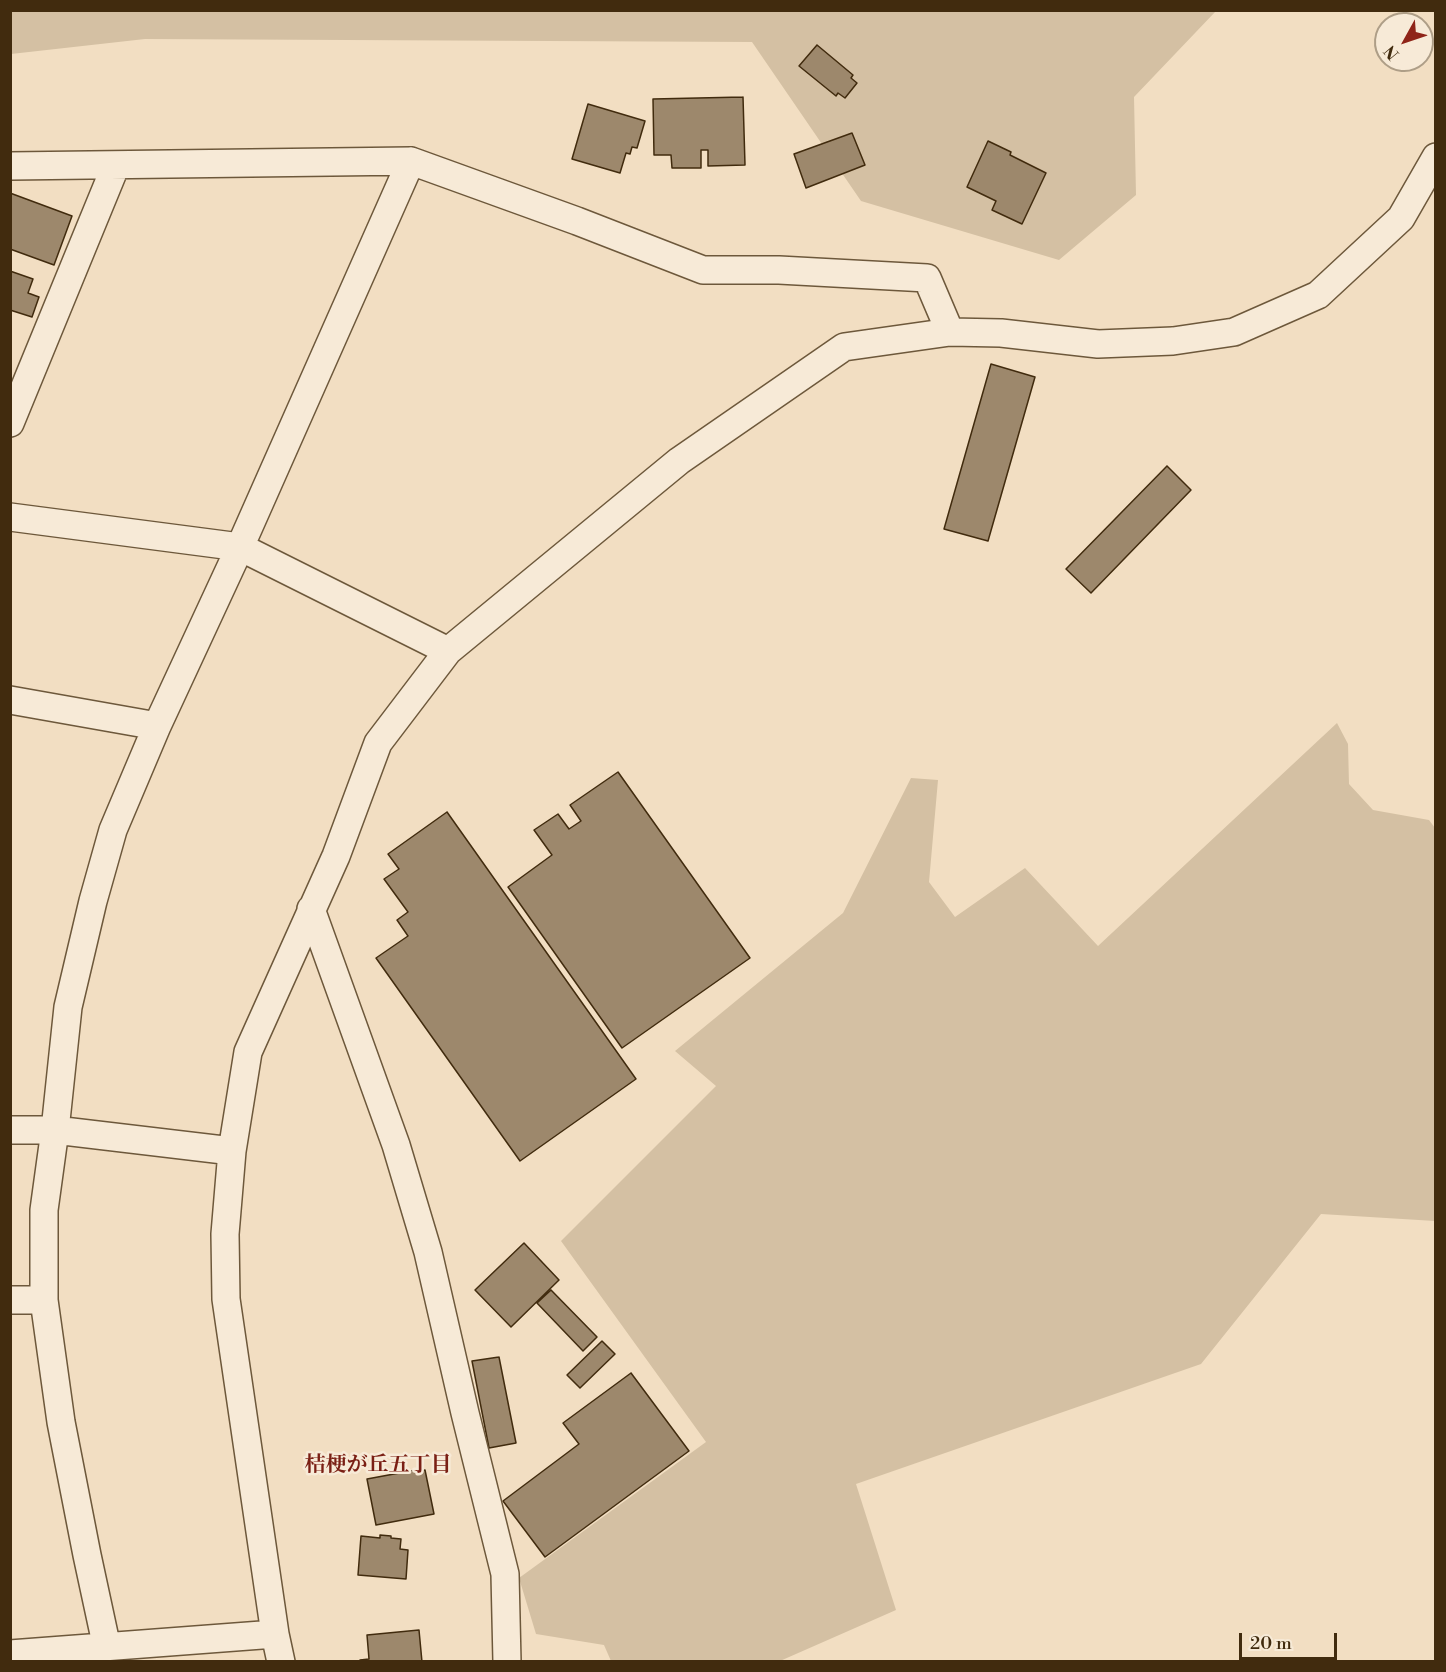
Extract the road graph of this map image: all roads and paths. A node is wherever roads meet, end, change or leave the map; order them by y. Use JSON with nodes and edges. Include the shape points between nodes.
{"nodes":[{"id":1,"x":1436,"y":157,"type":"edge"},
{"id":2,"x":411,"y":161,"type":"junction"},
{"id":3,"x":117,"y":165,"type":"junction"},
{"id":4,"x":10,"y":166,"type":"edge"},
{"id":5,"x":950,"y":332,"type":"junction"},
{"id":6,"x":10,"y":423,"type":"edge"},
{"id":7,"x":10,"y":517,"type":"edge"},
{"id":8,"x":240,"y":547,"type":"junction"},
{"id":9,"x":448,"y":651,"type":"junction"},
{"id":10,"x":10,"y":700,"type":"edge"},
{"id":11,"x":157,"y":726,"type":"junction"},
{"id":12,"x":311,"y":909,"type":"junction"},
{"id":13,"x":10,"y":1130,"type":"edge"},
{"id":14,"x":56,"y":1130,"type":"junction"},
{"id":15,"x":232,"y":1151,"type":"junction"},
{"id":16,"x":10,"y":1300,"type":"edge"},
{"id":17,"x":44,"y":1300,"type":"junction"},
{"id":18,"x":275,"y":1634,"type":"junction"},
{"id":19,"x":107,"y":1648,"type":"junction"},
{"id":20,"x":10,"y":1654,"type":"edge"},
{"id":21,"x":281,"y":1662,"type":"edge"},
{"id":22,"x":507,"y":1662,"type":"edge"}],
"edges":[{"from":1,"to":5,"type":"street","via":[[1401,218],[1318,295],[1234,333],[1173,341],[1098,344],[1001,333]]},
{"from":2,"to":3,"type":"street"},
{"from":2,"to":5,"type":"street","via":[[704,270],[927,278]]},
{"from":2,"to":8,"type":"street"},
{"from":3,"to":4,"type":"street"},
{"from":3,"to":6,"type":"street"},
{"from":5,"to":9,"type":"street","via":[[844,347],[679,461]]},
{"from":7,"to":8,"type":"street"},
{"from":8,"to":9,"type":"street"},
{"from":8,"to":11,"type":"street"},
{"from":9,"to":12,"type":"street","via":[[378,743],[336,856]]},
{"from":10,"to":11,"type":"street"},
{"from":11,"to":14,"type":"street","via":[[113,830],[93,901],[68,1007]]},
{"from":12,"to":15,"type":"street","via":[[248,1052]]},
{"from":12,"to":22,"type":"street","via":[[396,1145],[428,1252],[505,1574]]},
{"from":13,"to":14,"type":"street"},
{"from":14,"to":15,"type":"street"},
{"from":14,"to":17,"type":"street","via":[[44,1210]]},
{"from":15,"to":18,"type":"street","via":[[225,1234],[226,1299]]},
{"from":16,"to":17,"type":"street"},
{"from":17,"to":19,"type":"street","via":[[61,1422]]},
{"from":18,"to":19,"type":"street"},
{"from":18,"to":21,"type":"street"},
{"from":19,"to":20,"type":"street"}]}
